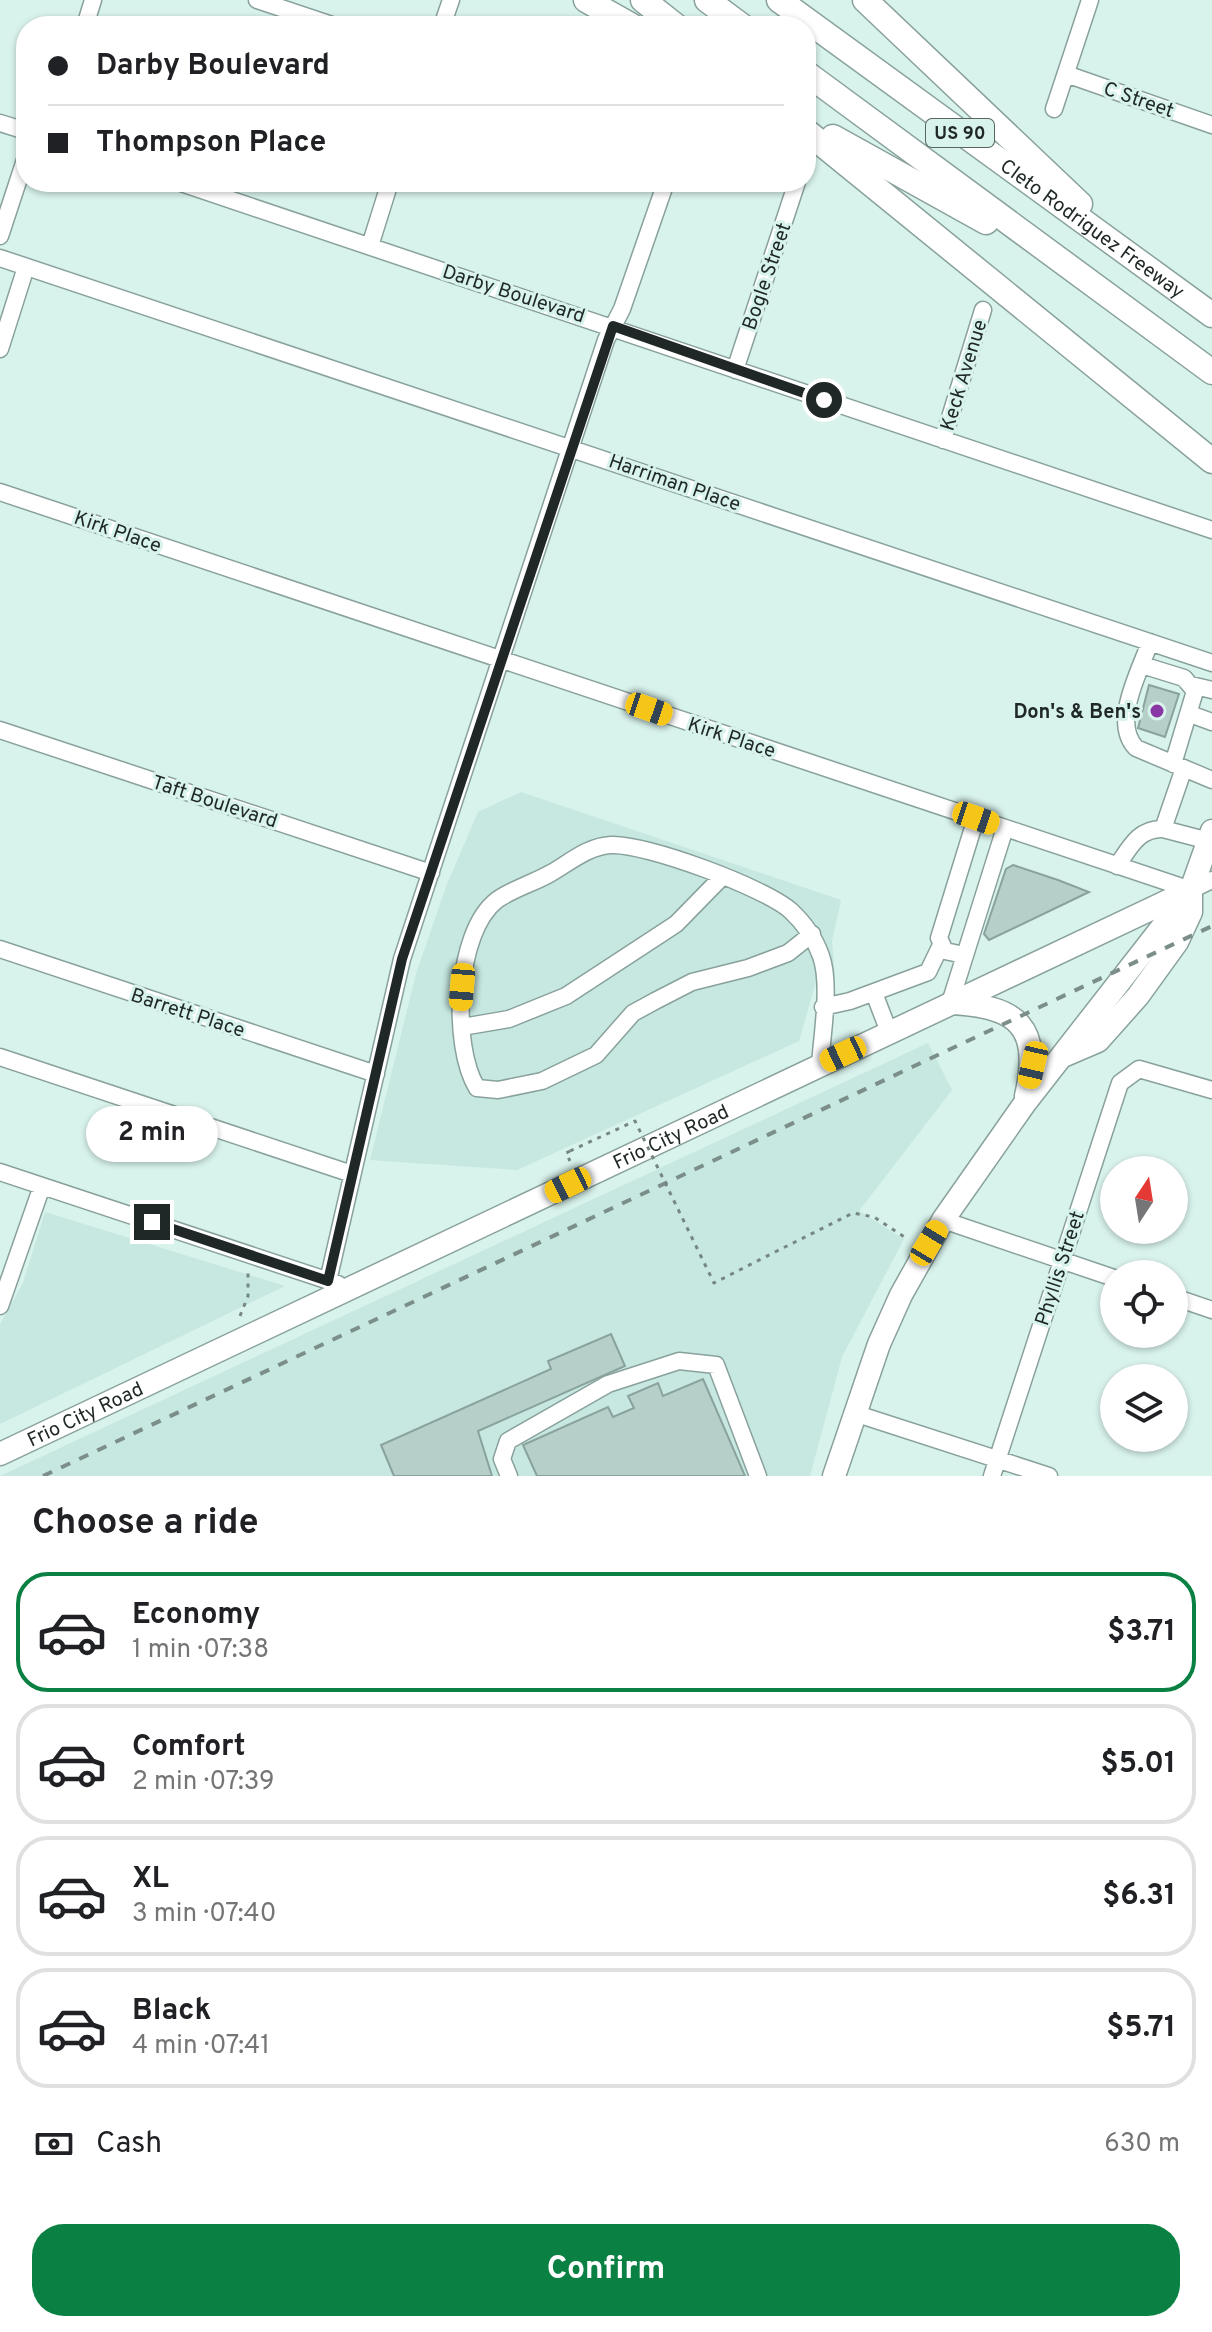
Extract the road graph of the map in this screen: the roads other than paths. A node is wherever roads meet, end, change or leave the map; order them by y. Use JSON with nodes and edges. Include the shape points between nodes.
{"nodes":[{"id":1,"x":257,"y":0,"type":"edge"},
{"id":2,"x":586,"y":0,"type":"edge"},
{"id":3,"x":643,"y":0,"type":"edge"},
{"id":4,"x":707,"y":0,"type":"edge"},
{"id":5,"x":779,"y":0,"type":"edge"},
{"id":6,"x":865,"y":0,"type":"edge"},
{"id":7,"x":1090,"y":0,"type":"edge"},
{"id":8,"x":305,"y":16,"type":"edge"},
{"id":9,"x":614,"y":16,"type":"edge"},
{"id":10,"x":663,"y":16,"type":"edge"},
{"id":11,"x":729,"y":16,"type":"edge"},
{"id":12,"x":801,"y":16,"type":"edge"},
{"id":13,"x":816,"y":27,"type":"edge"},
{"id":14,"x":1066,"y":74,"type":"junction"},
{"id":15,"x":816,"y":80,"type":"edge"},
{"id":16,"x":1054,"y":109,"type":"dead end"},
{"id":17,"x":1212,"y":125,"type":"edge"},
{"id":18,"x":816,"y":129,"type":"edge"},
{"id":19,"x":816,"y":139,"type":"edge"},
{"id":20,"x":16,"y":187,"type":"edge"},
{"id":21,"x":208,"y":192,"type":"edge"},
{"id":22,"x":387,"y":192,"type":"edge"},
{"id":23,"x":662,"y":192,"type":"edge"},
{"id":24,"x":794,"y":192,"type":"edge"},
{"id":25,"x":0,"y":236,"type":"edge"},
{"id":26,"x":370,"y":246,"type":"junction"},
{"id":27,"x":0,"y":258,"type":"edge"},
{"id":28,"x":1142,"y":264,"type":"junction"},
{"id":29,"x":26,"y":267,"type":"junction"},
{"id":30,"x":1072,"y":270,"type":"junction"},
{"id":31,"x":983,"y":310,"type":"dead end"},
{"id":32,"x":1212,"y":315,"type":"edge"},
{"id":33,"x":613,"y":326,"type":"junction"},
{"id":34,"x":0,"y":349,"type":"edge"},
{"id":35,"x":735,"y":370,"type":"junction"},
{"id":36,"x":1212,"y":372,"type":"edge"},
{"id":37,"x":943,"y":440,"type":"junction"},
{"id":38,"x":570,"y":447,"type":"junction"},
{"id":39,"x":1212,"y":461,"type":"edge"},
{"id":40,"x":0,"y":492,"type":"edge"},
{"id":41,"x":1212,"y":530,"type":"edge"},
{"id":42,"x":1150,"y":642,"type":"junction"},
{"id":43,"x":1184,"y":653,"type":"junction"},
{"id":44,"x":501,"y":659,"type":"junction"},
{"id":45,"x":1212,"y":663,"type":"edge"},
{"id":46,"x":1142,"y":665,"type":"junction"},
{"id":47,"x":1176,"y":676,"type":"junction"},
{"id":48,"x":1191,"y":685,"type":"junction"},
{"id":49,"x":1212,"y":690,"type":"edge"},
{"id":50,"x":1190,"y":714,"type":"junction"},
{"id":51,"x":1212,"y":722,"type":"edge"},
{"id":52,"x":0,"y":730,"type":"edge"},
{"id":53,"x":1178,"y":766,"type":"junction"},
{"id":54,"x":1212,"y":780,"type":"edge"},
{"id":55,"x":976,"y":818,"type":"junction"},
{"id":56,"x":1005,"y":828,"type":"junction"},
{"id":57,"x":1163,"y":829,"type":"junction"},
{"id":58,"x":1210,"y":836,"type":"edge"},
{"id":59,"x":1117,"y":866,"type":"junction"},
{"id":60,"x":431,"y":873,"type":"junction"},
{"id":61,"x":722,"y":877,"type":"junction"},
{"id":62,"x":1212,"y":880,"type":"edge"},
{"id":63,"x":1191,"y":890,"type":"junction"},
{"id":64,"x":812,"y":934,"type":"junction"},
{"id":65,"x":940,"y":939,"type":"junction"},
{"id":66,"x":0,"y":949,"type":"edge"},
{"id":67,"x":964,"y":955,"type":"junction"},
{"id":68,"x":874,"y":993,"type":"junction"},
{"id":69,"x":950,"y":1003,"type":"junction"},
{"id":70,"x":823,"y":1007,"type":"junction"},
{"id":71,"x":462,"y":1027,"type":"junction"},
{"id":72,"x":889,"y":1032,"type":"junction"},
{"id":73,"x":0,"y":1057,"type":"edge"},
{"id":74,"x":820,"y":1065,"type":"junction"},
{"id":75,"x":376,"y":1074,"type":"junction"},
{"id":76,"x":1212,"y":1090,"type":"edge"},
{"id":77,"x":1025,"y":1103,"type":"junction"},
{"id":78,"x":0,"y":1172,"type":"edge"},
{"id":79,"x":352,"y":1174,"type":"junction"},
{"id":80,"x":42,"y":1186,"type":"junction"},
{"id":81,"x":943,"y":1220,"type":"junction"},
{"id":82,"x":1061,"y":1261,"type":"junction"},
{"id":83,"x":1100,"y":1274,"type":"edge"},
{"id":84,"x":328,"y":1281,"type":"junction"},
{"id":85,"x":350,"y":1288,"type":"junction"},
{"id":86,"x":1188,"y":1302,"type":"edge"},
{"id":87,"x":0,"y":1306,"type":"edge"},
{"id":88,"x":1212,"y":1310,"type":"edge"},
{"id":89,"x":854,"y":1413,"type":"junction"},
{"id":90,"x":0,"y":1454,"type":"edge"},
{"id":91,"x":997,"y":1459,"type":"junction"},
{"id":92,"x":509,"y":1476,"type":"edge"},
{"id":93,"x":758,"y":1476,"type":"edge"},
{"id":94,"x":834,"y":1476,"type":"edge"},
{"id":95,"x":992,"y":1476,"type":"edge"},
{"id":96,"x":1049,"y":1476,"type":"edge"}],
"edges":[{"from":1,"to":8,"type":"street"},
{"from":2,"to":9,"type":"highway"},
{"from":3,"to":10,"type":"highway"},
{"from":4,"to":11,"type":"highway"},
{"from":5,"to":12,"type":"highway","name":"Cleto Rodriguez Freeway","number":"US 90"},
{"from":6,"to":28,"type":"highway"},
{"from":7,"to":14,"type":"street"},
{"from":13,"to":28,"type":"highway","name":"Cleto Rodriguez Freeway","number":"US 90"},
{"from":14,"to":16,"type":"street"},
{"from":14,"to":17,"type":"street","name":"C Street"},
{"from":15,"to":30,"type":"highway","number":"US 90"},
{"from":18,"to":30,"type":"highway"},
{"from":19,"to":39,"type":"highway"},
{"from":20,"to":25,"type":"street"},
{"from":21,"to":26,"type":"street","name":"Darby Boulevard"},
{"from":22,"to":26,"type":"street"},
{"from":23,"to":33,"type":"street"},
{"from":24,"to":35,"type":"street","name":"Bogle Street"},
{"from":26,"to":33,"type":"street","name":"Darby Boulevard"},
{"from":27,"to":29,"type":"street","name":"Harriman Place"},
{"from":28,"to":32,"type":"highway","name":"Cleto Rodriguez Freeway","number":"US 90"},
{"from":29,"to":34,"type":"street"},
{"from":29,"to":38,"type":"street","name":"Harriman Place"},
{"from":30,"to":36,"type":"highway","number":"US 90"},
{"from":31,"to":37,"type":"street","name":"Keck Avenue"},
{"from":33,"to":35,"type":"street","name":"Darby Boulevard"},
{"from":33,"to":38,"type":"street"},
{"from":35,"to":37,"type":"street","name":"Darby Boulevard"},
{"from":37,"to":41,"type":"street","name":"Darby Boulevard"},
{"from":38,"to":42,"type":"street","name":"Harriman Place"},
{"from":38,"to":44,"type":"street"},
{"from":40,"to":44,"type":"street","name":"Kirk Place"},
{"from":42,"to":43,"type":"street","name":"Harriman Place"},
{"from":42,"to":46,"type":"street"},
{"from":43,"to":45,"type":"street","name":"Harriman Place"},
{"from":43,"to":47,"type":"street"},
{"from":44,"to":55,"type":"street","name":"Kirk Place"},
{"from":44,"to":60,"type":"street"},
{"from":46,"to":47,"type":"street"},
{"from":46,"to":53,"type":"street","via":[[1126,714],[1128,740]]},
{"from":47,"to":48,"type":"street"},
{"from":48,"to":49,"type":"street"},
{"from":48,"to":50,"type":"street","via":[[1195,699]]},
{"from":50,"to":51,"type":"street"},
{"from":50,"to":53,"type":"street"},
{"from":52,"to":60,"type":"street","name":"Taft Boulevard"},
{"from":53,"to":54,"type":"street"},
{"from":53,"to":57,"type":"street"},
{"from":55,"to":56,"type":"street","name":"Kirk Place"},
{"from":55,"to":65,"type":"street"},
{"from":56,"to":59,"type":"street","name":"Kirk Place"},
{"from":56,"to":67,"type":"street"},
{"from":57,"to":58,"type":"street"},
{"from":57,"to":59,"type":"street","via":[[1142,833]]},
{"from":58,"to":63,"type":"main road"},
{"from":59,"to":63,"type":"street","name":"Kirk Place"},
{"from":60,"to":75,"type":"street","via":[[402,959]]},
{"from":61,"to":64,"type":"street","via":[[790,909]]},
{"from":61,"to":71,"type":"street","via":[[676,924],[566,996],[509,1019]]},
{"from":61,"to":71,"type":"street","via":[[646,850],[610,845],[582,854],[496,901],[474,926],[462,987]]},
{"from":62,"to":63,"type":"street","name":"Frio City Road"},
{"from":63,"to":69,"type":"main road","name":"Frio City Road"},
{"from":63,"to":77,"type":"main road"},
{"from":64,"to":70,"type":"street","via":[[825,975]]},
{"from":64,"to":71,"type":"street","via":[[788,953],[692,982],[655,1001],[633,1013],[596,1055],[542,1081],[498,1090],[477,1088],[467,1071]]},
{"from":65,"to":67,"type":"street"},
{"from":65,"to":68,"type":"street","via":[[928,972]]},
{"from":66,"to":75,"type":"street","name":"Barrett Place"},
{"from":67,"to":69,"type":"street"},
{"from":68,"to":70,"type":"street"},
{"from":68,"to":72,"type":"street"},
{"from":69,"to":72,"type":"main road","name":"Frio City Road"},
{"from":69,"to":77,"type":"main road","via":[[997,1008],[1015,1019],[1030,1046],[1033,1065]]},
{"from":70,"to":74,"type":"street"},
{"from":72,"to":74,"type":"main road","name":"Frio City Road"},
{"from":73,"to":79,"type":"street"},
{"from":74,"to":85,"type":"main road","name":"Frio City Road"},
{"from":75,"to":79,"type":"street"},
{"from":76,"to":82,"type":"street","name":"Phyllis Street","via":[[1139,1069],[1120,1083]]},
{"from":77,"to":81,"type":"main road"},
{"from":78,"to":80,"type":"street"},
{"from":79,"to":84,"type":"street"},
{"from":80,"to":84,"type":"street"},
{"from":80,"to":87,"type":"street"},
{"from":81,"to":82,"type":"street"},
{"from":81,"to":89,"type":"main road","via":[[901,1295]]},
{"from":82,"to":83,"type":"street"},
{"from":82,"to":91,"type":"street","name":"Phyllis Street"},
{"from":84,"to":85,"type":"street"},
{"from":85,"to":90,"type":"main road","name":"Frio City Road"},
{"from":86,"to":88,"type":"street"},
{"from":89,"to":91,"type":"street"},
{"from":89,"to":94,"type":"main road"},
{"from":91,"to":95,"type":"street","name":"Phyllis Street"},
{"from":91,"to":96,"type":"street"},
{"from":92,"to":93,"type":"street","via":[[502,1459],[508,1441],[608,1384],[679,1361],[716,1365]]}]}
